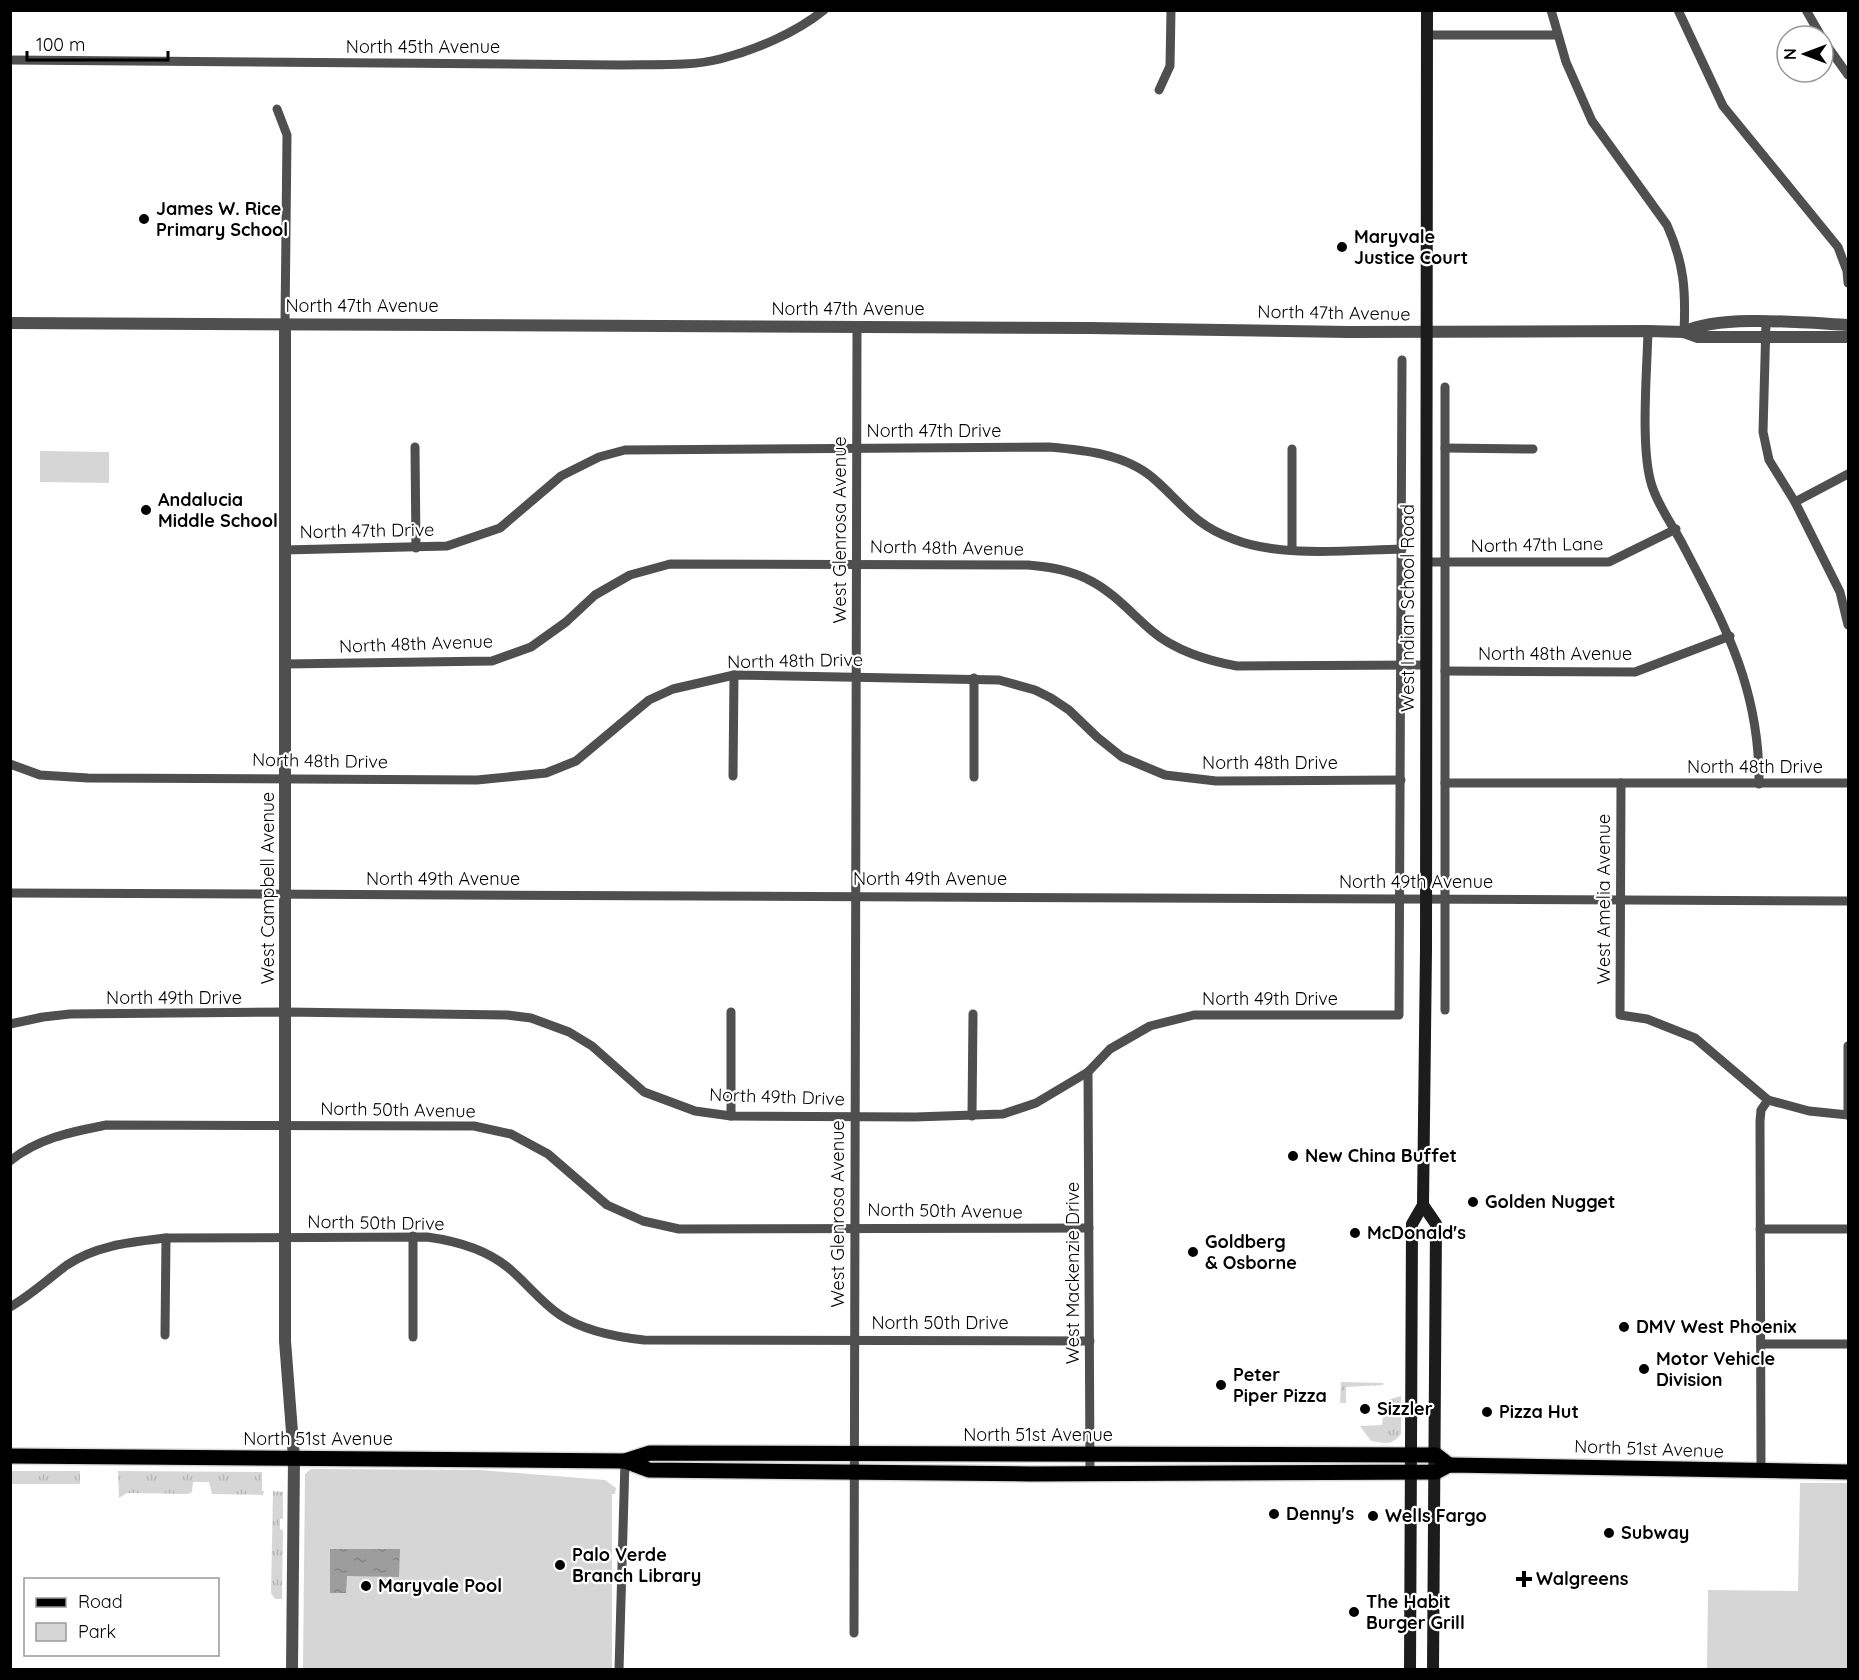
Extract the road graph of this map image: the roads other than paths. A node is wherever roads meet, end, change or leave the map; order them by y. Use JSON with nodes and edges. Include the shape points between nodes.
{"nodes":[{"id":1,"x":824,"y":10,"type":"edge"},
{"id":2,"x":1171,"y":10,"type":"edge"},
{"id":3,"x":1427,"y":10,"type":"edge"},
{"id":4,"x":1551,"y":10,"type":"edge"},
{"id":5,"x":1678,"y":10,"type":"edge"},
{"id":6,"x":1806,"y":10,"type":"edge"},
{"id":7,"x":1814,"y":24,"type":"edge"},
{"id":8,"x":1427,"y":35,"type":"junction"},
{"id":9,"x":1557,"y":35,"type":"junction"},
{"id":10,"x":1835,"y":57,"type":"edge"},
{"id":11,"x":10,"y":60,"type":"edge"},
{"id":12,"x":1848,"y":75,"type":"edge"},
{"id":13,"x":1159,"y":90,"type":"dead end"},
{"id":14,"x":277,"y":109,"type":"dead end"},
{"id":15,"x":1848,"y":283,"type":"edge"},
{"id":16,"x":1766,"y":322,"type":"junction"},
{"id":17,"x":10,"y":323,"type":"edge"},
{"id":18,"x":285,"y":324,"type":"junction"},
{"id":19,"x":1848,"y":325,"type":"edge"},
{"id":20,"x":857,"y":327,"type":"junction"},
{"id":21,"x":1648,"y":331,"type":"junction"},
{"id":22,"x":1427,"y":332,"type":"junction"},
{"id":23,"x":1684,"y":332,"type":"junction"},
{"id":24,"x":1766,"y":337,"type":"junction"},
{"id":25,"x":1848,"y":337,"type":"edge"},
{"id":26,"x":1402,"y":360,"type":"dead end"},
{"id":27,"x":1445,"y":387,"type":"dead end"},
{"id":28,"x":415,"y":447,"type":"dead end"},
{"id":29,"x":857,"y":448,"type":"junction"},
{"id":30,"x":1445,"y":448,"type":"junction"},
{"id":31,"x":1292,"y":449,"type":"dead end"},
{"id":32,"x":1533,"y":449,"type":"dead end"},
{"id":33,"x":1848,"y":474,"type":"edge"},
{"id":34,"x":1795,"y":502,"type":"junction"},
{"id":35,"x":1676,"y":530,"type":"junction"},
{"id":36,"x":416,"y":548,"type":"junction"},
{"id":37,"x":1292,"y":549,"type":"junction"},
{"id":38,"x":1402,"y":549,"type":"junction"},
{"id":39,"x":284,"y":550,"type":"junction"},
{"id":40,"x":1426,"y":562,"type":"junction"},
{"id":41,"x":1445,"y":562,"type":"junction"},
{"id":42,"x":857,"y":563,"type":"junction"},
{"id":43,"x":1848,"y":625,"type":"edge"},
{"id":44,"x":1730,"y":636,"type":"junction"},
{"id":45,"x":286,"y":664,"type":"junction"},
{"id":46,"x":1402,"y":665,"type":"junction"},
{"id":47,"x":1426,"y":665,"type":"junction"},
{"id":48,"x":1445,"y":671,"type":"junction"},
{"id":49,"x":734,"y":675,"type":"junction"},
{"id":50,"x":856,"y":677,"type":"junction"},
{"id":51,"x":974,"y":678,"type":"junction"},
{"id":52,"x":10,"y":764,"type":"edge"},
{"id":53,"x":733,"y":776,"type":"dead end"},
{"id":54,"x":286,"y":777,"type":"junction"},
{"id":55,"x":974,"y":777,"type":"dead end"},
{"id":56,"x":1401,"y":780,"type":"junction"},
{"id":57,"x":1445,"y":783,"type":"junction"},
{"id":58,"x":1621,"y":783,"type":"junction"},
{"id":59,"x":1848,"y":783,"type":"edge"},
{"id":60,"x":1759,"y":784,"type":"junction"},
{"id":61,"x":10,"y":893,"type":"edge"},
{"id":62,"x":856,"y":895,"type":"junction"},
{"id":63,"x":286,"y":896,"type":"junction"},
{"id":64,"x":1401,"y":898,"type":"junction"},
{"id":65,"x":1427,"y":898,"type":"junction"},
{"id":66,"x":1445,"y":898,"type":"junction"},
{"id":67,"x":1621,"y":900,"type":"junction"},
{"id":68,"x":1848,"y":901,"type":"edge"},
{"id":69,"x":1445,"y":1010,"type":"dead end"},
{"id":70,"x":285,"y":1012,"type":"junction"},
{"id":71,"x":731,"y":1012,"type":"dead end"},
{"id":72,"x":973,"y":1014,"type":"dead end"},
{"id":73,"x":1399,"y":1015,"type":"joint"},
{"id":74,"x":10,"y":1024,"type":"edge"},
{"id":75,"x":1848,"y":1046,"type":"edge"},
{"id":76,"x":1088,"y":1072,"type":"junction"},
{"id":77,"x":1768,"y":1100,"type":"junction"},
{"id":78,"x":855,"y":1115,"type":"junction"},
{"id":79,"x":1848,"y":1115,"type":"edge"},
{"id":80,"x":731,"y":1116,"type":"junction"},
{"id":81,"x":972,"y":1116,"type":"junction"},
{"id":82,"x":285,"y":1126,"type":"junction"},
{"id":83,"x":10,"y":1161,"type":"edge"},
{"id":84,"x":1423,"y":1205,"type":"junction"},
{"id":85,"x":855,"y":1227,"type":"junction"},
{"id":86,"x":1089,"y":1228,"type":"junction"},
{"id":87,"x":1760,"y":1229,"type":"junction"},
{"id":88,"x":1848,"y":1229,"type":"edge"},
{"id":89,"x":413,"y":1236,"type":"junction"},
{"id":90,"x":285,"y":1237,"type":"junction"},
{"id":91,"x":166,"y":1238,"type":"junction"},
{"id":92,"x":10,"y":1307,"type":"edge"},
{"id":93,"x":165,"y":1335,"type":"dead end"},
{"id":94,"x":414,"y":1337,"type":"dead end"},
{"id":95,"x":854,"y":1339,"type":"junction"},
{"id":96,"x":1090,"y":1341,"type":"junction"},
{"id":97,"x":1761,"y":1344,"type":"junction"},
{"id":98,"x":1848,"y":1344,"type":"edge"},
{"id":99,"x":854,"y":1454,"type":"junction"},
{"id":100,"x":1090,"y":1454,"type":"junction"},
{"id":101,"x":1411,"y":1455,"type":"junction"},
{"id":102,"x":1436,"y":1455,"type":"junction"},
{"id":103,"x":10,"y":1456,"type":"edge"},
{"id":104,"x":294,"y":1458,"type":"junction"},
{"id":105,"x":625,"y":1461,"type":"junction"},
{"id":106,"x":1442,"y":1468,"type":"junction"},
{"id":107,"x":1761,"y":1471,"type":"junction"},
{"id":108,"x":854,"y":1472,"type":"junction"},
{"id":109,"x":1411,"y":1472,"type":"junction"},
{"id":110,"x":1848,"y":1472,"type":"edge"},
{"id":111,"x":1090,"y":1473,"type":"junction"},
{"id":112,"x":854,"y":1633,"type":"dead end"},
{"id":113,"x":292,"y":1670,"type":"edge"},
{"id":114,"x":619,"y":1670,"type":"edge"},
{"id":115,"x":1410,"y":1670,"type":"edge"},
{"id":116,"x":1433,"y":1670,"type":"edge"}],
"edges":[{"from":1,"to":11,"type":"street","name":"North 45th Avenue","via":[[770,40],[719,59],[680,62],[619,65]]},
{"from":2,"to":13,"type":"street","via":[[1170,66]]},
{"from":3,"to":8,"type":"main road","name":"West Indian School Road"},
{"from":4,"to":9,"type":"street"},
{"from":5,"to":15,"type":"street","via":[[1723,106],[1838,247]]},
{"from":6,"to":7,"type":"street"},
{"from":8,"to":9,"type":"street"},
{"from":8,"to":22,"type":"main road","name":"West Indian School Road"},
{"from":9,"to":23,"type":"street","via":[[1592,121],[1667,225],[1674,241],[1684,273]]},
{"from":10,"to":12,"type":"street"},
{"from":14,"to":18,"type":"street","name":"West Campbell Avenue","via":[[287,135]]},
{"from":16,"to":19,"type":"street","name":"North 47th Avenue"},
{"from":16,"to":23,"type":"street","name":"North 47th Avenue","via":[[1699,324]]},
{"from":16,"to":24,"type":"street"},
{"from":17,"to":18,"type":"street","name":"North 47th Avenue"},
{"from":18,"to":20,"type":"street","name":"North 47th Avenue"},
{"from":18,"to":39,"type":"street","name":"West Campbell Avenue"},
{"from":20,"to":22,"type":"street","name":"North 47th Avenue"},
{"from":20,"to":29,"type":"street","name":"West Glenrosa Avenue"},
{"from":21,"to":22,"type":"street","name":"North 47th Avenue"},
{"from":21,"to":23,"type":"street","name":"North 47th Avenue"},
{"from":21,"to":35,"type":"street","via":[[1648,471],[1656,496]]},
{"from":22,"to":40,"type":"main road","name":"West Indian School Road"},
{"from":23,"to":24,"type":"street","name":"North 47th Avenue","via":[[1698,337]]},
{"from":24,"to":25,"type":"street","name":"North 47th Avenue"},
{"from":24,"to":34,"type":"street","via":[[1763,432],[1769,460]]},
{"from":26,"to":38,"type":"street","name":"West Indian School Road"},
{"from":27,"to":30,"type":"street","name":"West Indian School Road"},
{"from":28,"to":36,"type":"street"},
{"from":29,"to":36,"type":"street","name":"North 47th Drive","via":[[625,450],[599,457],[561,477],[500,528],[447,546]]},
{"from":29,"to":37,"type":"street","name":"North 47th Drive","via":[[1091,450],[1152,477],[1192,518],[1231,539],[1264,549]]},
{"from":29,"to":42,"type":"street","name":"West Glenrosa Avenue"},
{"from":30,"to":32,"type":"street"},
{"from":30,"to":41,"type":"street","name":"West Indian School Road"},
{"from":31,"to":37,"type":"street"},
{"from":33,"to":34,"type":"street"},
{"from":34,"to":43,"type":"street","via":[[1840,592]]},
{"from":35,"to":41,"type":"street","name":"North 47th Lane","via":[[1609,562]]},
{"from":35,"to":44,"type":"street"},
{"from":36,"to":39,"type":"street","name":"North 47th Drive"},
{"from":37,"to":38,"type":"street","name":"North 47th Drive"},
{"from":38,"to":46,"type":"street","name":"West Indian School Road"},
{"from":39,"to":45,"type":"street","name":"West Campbell Avenue"},
{"from":40,"to":41,"type":"street","name":"North 47th Lane"},
{"from":40,"to":47,"type":"main road","name":"West Indian School Road"},
{"from":41,"to":48,"type":"street","name":"West Indian School Road"},
{"from":42,"to":45,"type":"street","name":"North 48th Avenue","via":[[670,564],[630,575],[595,595],[531,647],[492,660]]},
{"from":42,"to":46,"type":"street","name":"North 48th Avenue","via":[[1060,568],[1091,581],[1154,633],[1206,660],[1237,666]]},
{"from":42,"to":50,"type":"street","name":"West Glenrosa Avenue"},
{"from":44,"to":48,"type":"street","name":"North 48th Avenue","via":[[1635,672]]},
{"from":44,"to":60,"type":"street","via":[[1755,725]]},
{"from":45,"to":54,"type":"street","name":"West Campbell Avenue"},
{"from":46,"to":47,"type":"street","name":"North 48th Avenue"},
{"from":46,"to":56,"type":"street","name":"West Indian School Road"},
{"from":47,"to":65,"type":"main road","name":"West Indian School Road"},
{"from":48,"to":57,"type":"street","name":"West Indian School Road"},
{"from":49,"to":50,"type":"street","name":"North 48th Drive"},
{"from":49,"to":53,"type":"street"},
{"from":49,"to":54,"type":"street","name":"North 48th Drive","via":[[674,689],[649,700],[576,761],[546,774],[477,780]]},
{"from":50,"to":51,"type":"street","name":"North 48th Drive"},
{"from":50,"to":62,"type":"street","name":"West Glenrosa Avenue"},
{"from":51,"to":55,"type":"street"},
{"from":51,"to":56,"type":"street","name":"North 48th Drive","via":[[1035,690],[1069,710],[1122,757],[1165,775],[1216,781]]},
{"from":52,"to":54,"type":"street","name":"North 48th Drive","via":[[40,775],[88,778]]},
{"from":54,"to":63,"type":"street","name":"West Campbell Avenue"},
{"from":56,"to":64,"type":"street","name":"West Indian School Road"},
{"from":57,"to":58,"type":"street","name":"North 48th Drive"},
{"from":57,"to":66,"type":"street","name":"West Indian School Road"},
{"from":58,"to":60,"type":"street","name":"North 48th Drive"},
{"from":58,"to":67,"type":"street","name":"West Amelia Avenue"},
{"from":59,"to":60,"type":"street","name":"North 48th Drive"},
{"from":61,"to":63,"type":"street","name":"North 49th Avenue"},
{"from":62,"to":63,"type":"street","name":"North 49th Avenue"},
{"from":62,"to":64,"type":"street","name":"North 49th Avenue"},
{"from":62,"to":78,"type":"street","name":"West Glenrosa Avenue"},
{"from":63,"to":70,"type":"street","name":"West Campbell Avenue"},
{"from":64,"to":65,"type":"street","name":"North 49th Avenue"},
{"from":64,"to":73,"type":"street","name":"West Indian School Road"},
{"from":65,"to":66,"type":"street","name":"North 49th Avenue"},
{"from":65,"to":84,"type":"main road","name":"West Indian School Road"},
{"from":66,"to":67,"type":"street","name":"North 49th Avenue"},
{"from":66,"to":69,"type":"street","name":"West Indian School Road"},
{"from":67,"to":68,"type":"street","name":"North 49th Avenue"},
{"from":67,"to":77,"type":"street","name":"West Amelia Avenue","via":[[1620,1015],[1647,1019],[1695,1038]]},
{"from":70,"to":74,"type":"street","name":"North 49th Drive","via":[[58,1015]]},
{"from":70,"to":80,"type":"street","name":"North 49th Drive","via":[[531,1018],[552,1024],[592,1046],[644,1092],[695,1111]]},
{"from":70,"to":82,"type":"street","name":"West Campbell Avenue"},
{"from":71,"to":80,"type":"street"},
{"from":72,"to":81,"type":"street"},
{"from":73,"to":76,"type":"street","name":"North 49th Drive","via":[[1194,1014],[1150,1026],[1110,1049]]},
{"from":75,"to":79,"type":"street"},
{"from":76,"to":81,"type":"street","name":"North 49th Drive","via":[[1036,1103],[1003,1114]]},
{"from":76,"to":86,"type":"street","name":"West Mackenzie Drive"},
{"from":77,"to":79,"type":"street","via":[[1809,1111]]},
{"from":77,"to":87,"type":"street","via":[[1760,1120]]},
{"from":78,"to":80,"type":"street","name":"North 49th Drive"},
{"from":78,"to":81,"type":"street","name":"North 49th Drive"},
{"from":78,"to":85,"type":"street","name":"West Glenrosa Avenue"},
{"from":82,"to":83,"type":"street","name":"North 50th Avenue","via":[[106,1125],[53,1137]]},
{"from":82,"to":85,"type":"street","name":"North 50th Avenue","via":[[427,1124],[491,1129],[511,1134],[548,1154],[607,1205],[643,1221],[679,1229]]},
{"from":82,"to":90,"type":"street","name":"West Campbell Avenue"},
{"from":84,"to":101,"type":"main road","name":"West Indian School Road","via":[[1412,1224]]},
{"from":84,"to":102,"type":"main road","name":"West Indian School Road","via":[[1436,1224]]},
{"from":85,"to":86,"type":"street","name":"North 50th Avenue"},
{"from":85,"to":95,"type":"street","name":"West Glenrosa Avenue"},
{"from":86,"to":96,"type":"street","name":"West Mackenzie Drive"},
{"from":87,"to":88,"type":"street"},
{"from":87,"to":97,"type":"street"},
{"from":89,"to":90,"type":"street","name":"North 50th Drive"},
{"from":89,"to":94,"type":"street"},
{"from":89,"to":95,"type":"street","name":"North 50th Drive","via":[[452,1241],[485,1254],[511,1270],[563,1317],[624,1338]]},
{"from":90,"to":91,"type":"street","name":"North 50th Drive"},
{"from":90,"to":104,"type":"street","name":"West Campbell Avenue","via":[[285,1341]]},
{"from":91,"to":92,"type":"street","name":"North 50th Drive","via":[[104,1248],[69,1264]]},
{"from":91,"to":93,"type":"street"},
{"from":95,"to":96,"type":"street","name":"North 50th Drive"},
{"from":95,"to":99,"type":"street","name":"West Glenrosa Avenue"},
{"from":96,"to":100,"type":"street","name":"West Mackenzie Drive"},
{"from":97,"to":98,"type":"street"},
{"from":97,"to":107,"type":"street"},
{"from":99,"to":100,"type":"main road","name":"North 51st Avenue"},
{"from":99,"to":105,"type":"main road","name":"North 51st Avenue","via":[[650,1453]]},
{"from":99,"to":108,"type":"street","name":"West Glenrosa Avenue"},
{"from":100,"to":101,"type":"main road","name":"North 51st Avenue"},
{"from":100,"to":111,"type":"street","name":"West Mackenzie Drive"},
{"from":101,"to":102,"type":"main road","name":"North 51st Avenue"},
{"from":101,"to":109,"type":"main road","name":"West Indian School Road"},
{"from":102,"to":106,"type":"main road"},
{"from":103,"to":104,"type":"main road","name":"North 51st Avenue"},
{"from":104,"to":105,"type":"main road","name":"North 51st Avenue"},
{"from":104,"to":113,"type":"street","name":"West Campbell Avenue"},
{"from":105,"to":108,"type":"main road","name":"North 51st Avenue","via":[[649,1470]]},
{"from":105,"to":114,"type":"street"},
{"from":106,"to":107,"type":"main road","name":"North 51st Avenue"},
{"from":106,"to":109,"type":"main road","name":"North 51st Avenue"},
{"from":106,"to":116,"type":"main road"},
{"from":107,"to":110,"type":"main road","name":"North 51st Avenue"},
{"from":108,"to":111,"type":"main road","name":"North 51st Avenue"},
{"from":108,"to":112,"type":"street","name":"West Glenrosa Avenue"},
{"from":109,"to":111,"type":"main road","name":"North 51st Avenue"},
{"from":109,"to":115,"type":"main road","name":"West Indian School Road"}]}
